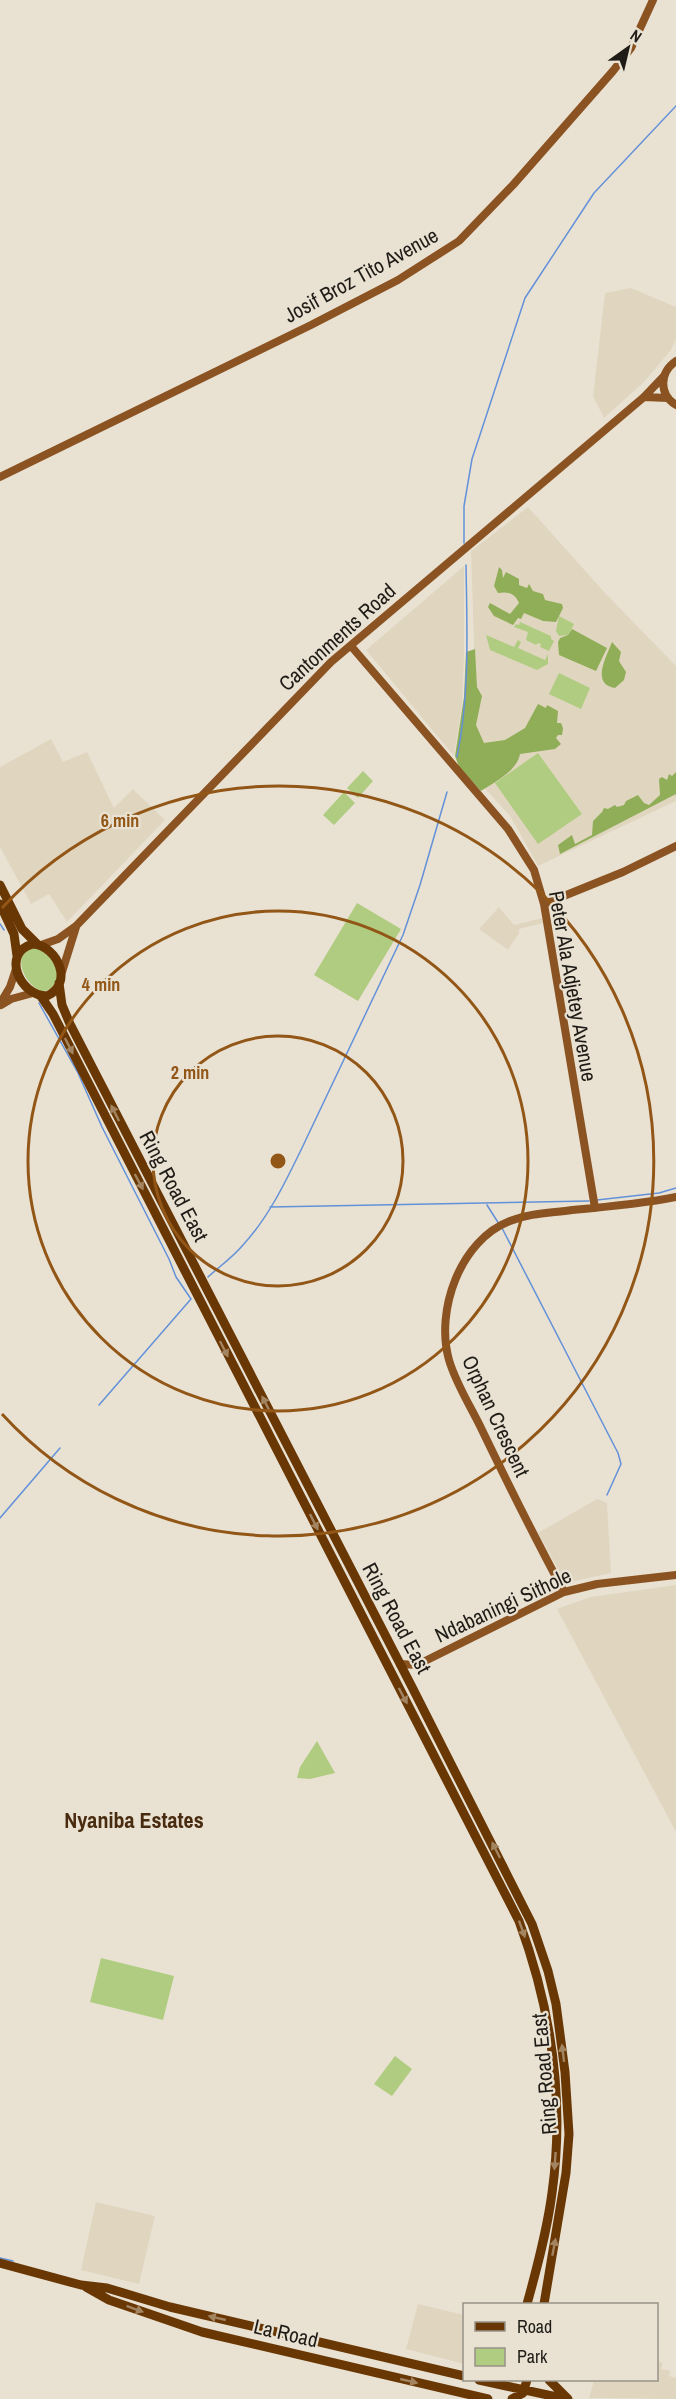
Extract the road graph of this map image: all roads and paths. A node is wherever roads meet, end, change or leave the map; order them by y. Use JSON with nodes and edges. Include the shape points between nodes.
{"nodes":[{"id":1,"x":653,"y":0,"type":"edge"},
{"id":2,"x":675,"y":361,"type":"edge"},
{"id":3,"x":664,"y":376,"type":"junction"},
{"id":4,"x":644,"y":397,"type":"junction"},
{"id":5,"x":668,"y":398,"type":"junction"},
{"id":6,"x":676,"y":405,"type":"edge"},
{"id":7,"x":0,"y":477,"type":"edge"},
{"id":8,"x":351,"y":646,"type":"junction"},
{"id":9,"x":676,"y":846,"type":"edge"},
{"id":10,"x":0,"y":885,"type":"edge"},
{"id":11,"x":0,"y":904,"type":"edge"},
{"id":12,"x":544,"y":904,"type":"junction"},
{"id":13,"x":76,"y":926,"type":"junction"},
{"id":14,"x":39,"y":945,"type":"junction"},
{"id":15,"x":16,"y":965,"type":"junction"},
{"id":16,"x":62,"y":972,"type":"junction"},
{"id":17,"x":60,"y":983,"type":"junction"},
{"id":18,"x":36,"y":994,"type":"junction"},
{"id":19,"x":0,"y":1005,"type":"edge"},
{"id":20,"x":676,"y":1197,"type":"edge"},
{"id":21,"x":595,"y":1206,"type":"junction"},
{"id":22,"x":249,"y":1373,"type":"junction"},
{"id":23,"x":239,"y":1377,"type":"junction"},
{"id":24,"x":676,"y":1575,"type":"edge"},
{"id":25,"x":564,"y":1592,"type":"junction"},
{"id":26,"x":400,"y":1664,"type":"junction"},
{"id":27,"x":417,"y":1665,"type":"junction"},
{"id":28,"x":412,"y":1687,"type":"junction"},
{"id":29,"x":558,"y":2020,"type":"junction"},
{"id":30,"x":548,"y":2023,"type":"junction"},
{"id":31,"x":0,"y":2263,"type":"edge"},
{"id":32,"x":81,"y":2285,"type":"junction"},
{"id":33,"x":528,"y":2303,"type":"edge"},
{"id":34,"x":544,"y":2303,"type":"edge"},
{"id":35,"x":170,"y":2307,"type":"junction"},
{"id":36,"x":166,"y":2320,"type":"junction"},
{"id":37,"x":356,"y":2351,"type":"junction"},
{"id":38,"x":352,"y":2367,"type":"junction"},
{"id":39,"x":463,"y":2376,"type":"edge"},
{"id":40,"x":497,"y":2381,"type":"edge"},
{"id":41,"x":551,"y":2381,"type":"edge"},
{"id":42,"x":525,"y":2384,"type":"edge"},
{"id":43,"x":488,"y":2399,"type":"edge"},
{"id":44,"x":512,"y":2399,"type":"edge"},
{"id":45,"x":567,"y":2399,"type":"edge"}],
"edges":[{"from":1,"to":7,"type":"street","name":"Josif Broz Tito Avenue","via":[[635,41],[613,71],[459,241],[398,280],[311,325]]},
{"from":2,"to":3,"type":"street","name":"Cantonments Road"},
{"from":3,"to":4,"type":"street","name":"Cantonments Road"},
{"from":3,"to":5,"type":"street","via":[[663,389]]},
{"from":4,"to":5,"type":"street"},
{"from":4,"to":8,"type":"street","name":"Cantonments Road"},
{"from":5,"to":6,"type":"street"},
{"from":8,"to":12,"type":"street","name":"Peter Ala Adjetey Avenue","via":[[501,819],[528,860]]},
{"from":8,"to":13,"type":"street","name":"Cantonments Road","via":[[297,695]]},
{"from":9,"to":12,"type":"street"},
{"from":10,"to":14,"type":"main road","via":[[22,929]]},
{"from":11,"to":15,"type":"main road","via":[[14,934]]},
{"from":12,"to":21,"type":"street","name":"Peter Ala Adjetey Avenue"},
{"from":13,"to":14,"type":"street","name":"Cantonments Road","via":[[58,939]]},
{"from":13,"to":16,"type":"street","name":"Cantonments Road"},
{"from":14,"to":15,"type":"main road","via":[[25,947]]},
{"from":14,"to":16,"type":"main road","via":[[54,955]]},
{"from":15,"to":18,"type":"main road","via":[[20,980]]},
{"from":15,"to":19,"type":"street"},
{"from":16,"to":17,"type":"main road"},
{"from":17,"to":18,"type":"main road","via":[[52,993]]},
{"from":22,"to":17,"type":"main road","name":"Ring Road East","one_way":true,"via":[[70,1024],[62,1005]]},
{"from":18,"to":19,"type":"street"},
{"from":18,"to":23,"type":"main road","name":"Ring Road East","one_way":true,"via":[[53,1014]]},
{"from":20,"to":21,"type":"street","name":"Orphan Crescent"},
{"from":21,"to":25,"type":"street","name":"Orphan Crescent","via":[[533,1215],[497,1228],[476,1247],[457,1276],[446,1310],[446,1347],[455,1376]]},
{"from":22,"to":23,"type":"main road"},
{"from":26,"to":22,"type":"main road","name":"Ring Road East","one_way":true},
{"from":23,"to":30,"type":"main road","name":"Ring Road East","one_way":true,"via":[[513,1907],[534,1965]]},
{"from":24,"to":25,"type":"street","name":"Ndabaningi Sithole"},
{"from":25,"to":27,"type":"street","name":"Ndabaningi Sithole"},
{"from":26,"to":27,"type":"street","name":"Ndabaningi Sithole"},
{"from":26,"to":28,"type":"main road","name":"Ring Road East"},
{"from":27,"to":28,"type":"street","name":"Ndabaningi Sithole"},
{"from":29,"to":28,"type":"main road","name":"Ring Road East","one_way":true,"via":[[548,1971],[531,1924]]},
{"from":29,"to":30,"type":"main road"},
{"from":34,"to":29,"type":"main road","name":"Ring Road East","one_way":true,"via":[[568,2143],[566,2072]]},
{"from":30,"to":33,"type":"main road","name":"Ring Road East","one_way":true,"via":[[556,2080],[556,2154],[549,2216]]},
{"from":31,"to":32,"type":"main road","name":"La Road"},
{"from":32,"to":35,"type":"main road","name":"La Road","via":[[107,2288]]},
{"from":32,"to":36,"type":"main road","name":"La Road","one_way":true,"via":[[109,2300]]},
{"from":35,"to":36,"type":"main road"},
{"from":37,"to":35,"type":"main road","name":"La Road","one_way":true},
{"from":36,"to":38,"type":"main road","name":"La Road"},
{"from":37,"to":38,"type":"main road"},
{"from":37,"to":39,"type":"main road","name":"La Road"},
{"from":38,"to":43,"type":"main road","name":"La Road","one_way":true},
{"from":40,"to":42,"type":"main road"},
{"from":41,"to":45,"type":"main road"},
{"from":42,"to":44,"type":"main road","via":[[519,2397]]},
{"from":42,"to":45,"type":"main road"}]}
